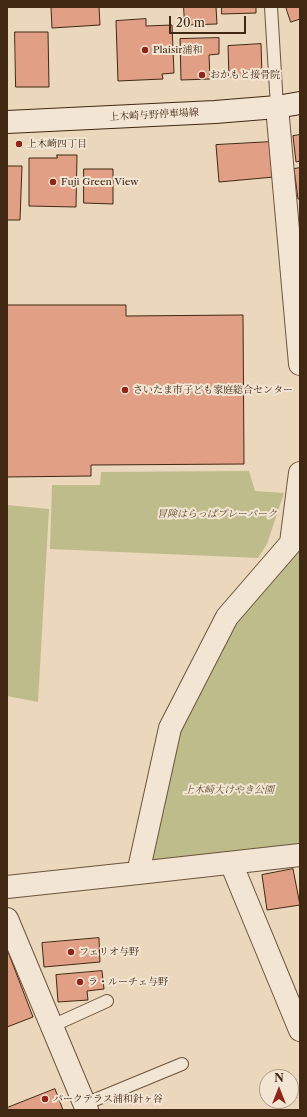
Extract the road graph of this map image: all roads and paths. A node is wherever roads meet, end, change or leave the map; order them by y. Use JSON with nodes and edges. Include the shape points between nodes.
{"nodes":[{"id":1,"x":272,"y":7,"type":"edge"},
{"id":2,"x":300,"y":103,"type":"edge"},
{"id":3,"x":277,"y":107,"type":"junction"},
{"id":4,"x":7,"y":122,"type":"edge"},
{"id":5,"x":300,"y":364,"type":"edge"},
{"id":6,"x":300,"y":473,"type":"edge"},
{"id":7,"x":296,"y":543,"type":"edge"},
{"id":8,"x":300,"y":855,"type":"edge"},
{"id":9,"x":231,"y":863,"type":"junction"},
{"id":10,"x":138,"y":873,"type":"junction"},
{"id":11,"x":7,"y":886,"type":"edge"},
{"id":12,"x":7,"y":919,"type":"edge"},
{"id":13,"x":107,"y":1001,"type":"dead end"},
{"id":14,"x":52,"y":1026,"type":"junction"},
{"id":15,"x":300,"y":1030,"type":"edge"},
{"id":16,"x":182,"y":1064,"type":"dead end"},
{"id":17,"x":86,"y":1107,"type":"edge"}],
"edges":[{"from":1,"to":3,"type":"lane"},
{"from":2,"to":3,"type":"street","name":"上木崎与野停車場線"},
{"from":3,"to":4,"type":"street","name":"上木崎与野停車場線"},
{"from":3,"to":5,"type":"street"},
{"from":6,"to":7,"type":"street"},
{"from":7,"to":10,"type":"street","via":[[227,617],[170,728]]},
{"from":8,"to":9,"type":"street"},
{"from":9,"to":10,"type":"street"},
{"from":9,"to":15,"type":"street"},
{"from":10,"to":11,"type":"street"},
{"from":12,"to":14,"type":"street"},
{"from":13,"to":14,"type":"lane"},
{"from":14,"to":17,"type":"street"},
{"from":16,"to":17,"type":"lane"}]}
